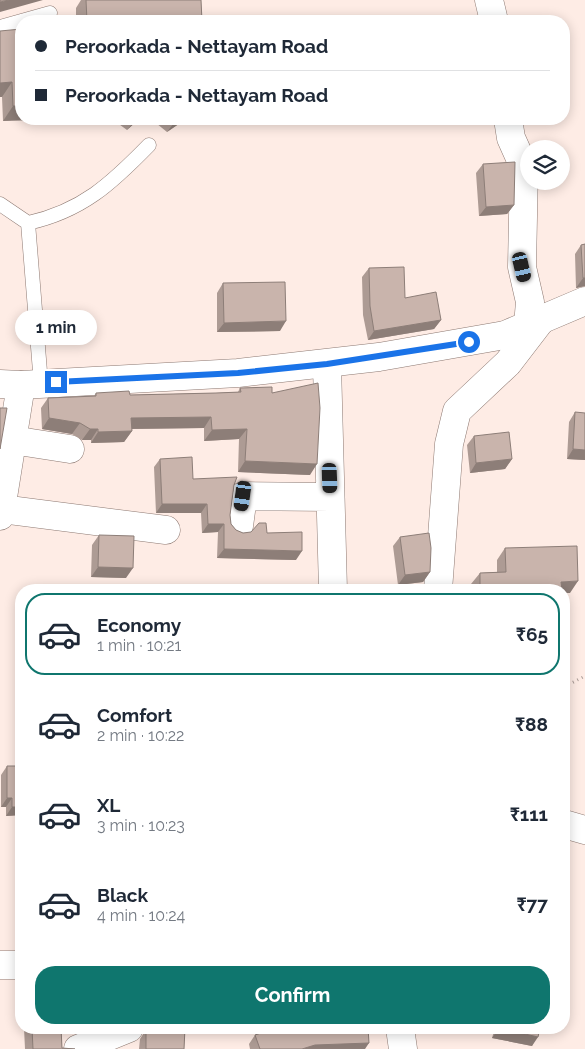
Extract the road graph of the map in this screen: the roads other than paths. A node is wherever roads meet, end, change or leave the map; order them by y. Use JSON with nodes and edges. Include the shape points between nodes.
{"nodes":[{"id":1,"x":489,"y":0,"type":"edge"},
{"id":2,"x":50,"y":14,"type":"dead end"},
{"id":3,"x":46,"y":15,"type":"edge"},
{"id":4,"x":493,"y":15,"type":"edge"},
{"id":5,"x":15,"y":22,"type":"edge"},
{"id":6,"x":0,"y":26,"type":"edge"},
{"id":7,"x":509,"y":125,"type":"edge"},
{"id":8,"x":149,"y":145,"type":"dead end"},
{"id":9,"x":0,"y":204,"type":"edge"},
{"id":10,"x":28,"y":223,"type":"junction"},
{"id":11,"x":585,"y":301,"type":"edge"},
{"id":12,"x":535,"y":322,"type":"junction"},
{"id":13,"x":327,"y":364,"type":"junction"},
{"id":14,"x":21,"y":384,"type":"edge"},
{"id":15,"x":12,"y":440,"type":"junction"},
{"id":16,"x":70,"y":449,"type":"dead end"},
{"id":17,"x":330,"y":497,"type":"junction"},
{"id":18,"x":1,"y":512,"type":"edge"},
{"id":19,"x":239,"y":526,"type":"dead end"},
{"id":20,"x":166,"y":530,"type":"dead end"},
{"id":21,"x":333,"y":584,"type":"edge"},
{"id":22,"x":438,"y":584,"type":"edge"},
{"id":23,"x":570,"y":826,"type":"edge"},
{"id":24,"x":585,"y":830,"type":"edge"},
{"id":25,"x":15,"y":964,"type":"edge"},
{"id":26,"x":0,"y":965,"type":"edge"},
{"id":27,"x":75,"y":1034,"type":"edge"},
{"id":28,"x":114,"y":1034,"type":"edge"},
{"id":29,"x":401,"y":1034,"type":"edge"},
{"id":30,"x":78,"y":1049,"type":"edge"},
{"id":31,"x":403,"y":1049,"type":"edge"}],
"edges":[{"from":1,"to":4,"type":"street"},
{"from":2,"to":3,"type":"lane"},
{"from":5,"to":6,"type":"lane"},
{"from":7,"to":12,"type":"street","via":[[524,167],[522,267]]},
{"from":8,"to":10,"type":"lane","via":[[100,191],[66,212]]},
{"from":9,"to":10,"type":"lane"},
{"from":10,"to":14,"type":"lane"},
{"from":11,"to":12,"type":"street"},
{"from":12,"to":13,"type":"street","via":[[505,335]]},
{"from":12,"to":22,"type":"street","via":[[508,362],[457,411],[449,444]]},
{"from":13,"to":14,"type":"street","via":[[238,373]]},
{"from":13,"to":17,"type":"street"},
{"from":14,"to":15,"type":"street"},
{"from":15,"to":16,"type":"street"},
{"from":15,"to":18,"type":"street"},
{"from":17,"to":19,"type":"street","via":[[243,496]]},
{"from":17,"to":21,"type":"street"},
{"from":18,"to":20,"type":"street"},
{"from":23,"to":24,"type":"street"},
{"from":25,"to":26,"type":"street"},
{"from":27,"to":30,"type":"street"},
{"from":28,"to":30,"type":"street"},
{"from":29,"to":31,"type":"street"}]}
